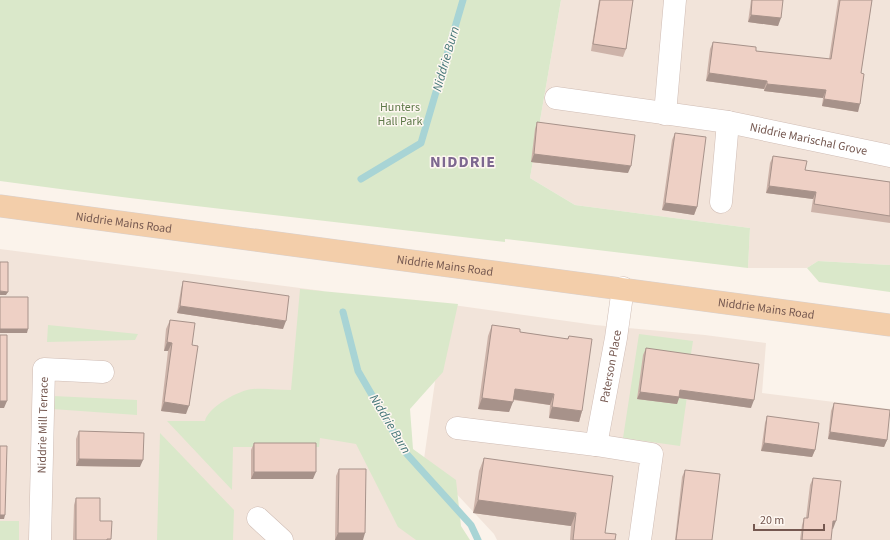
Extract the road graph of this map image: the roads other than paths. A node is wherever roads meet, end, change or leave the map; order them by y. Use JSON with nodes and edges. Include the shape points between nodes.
{"nodes":[{"id":1,"x":675,"y":0,"type":"edge"},
{"id":2,"x":556,"y":98,"type":"dead end"},
{"id":3,"x":664,"y":114,"type":"junction"},
{"id":4,"x":728,"y":122,"type":"junction"},
{"id":5,"x":890,"y":156,"type":"edge"},
{"id":6,"x":721,"y":202,"type":"dead end"},
{"id":7,"x":0,"y":206,"type":"edge"},
{"id":8,"x":623,"y":288,"type":"junction"},
{"id":9,"x":890,"y":325,"type":"edge"},
{"id":10,"x":103,"y":372,"type":"dead end"},
{"id":11,"x":457,"y":428,"type":"dead end"},
{"id":12,"x":596,"y":445,"type":"junction"},
{"id":13,"x":258,"y":518,"type":"dead end"},
{"id":14,"x":40,"y":540,"type":"edge"},
{"id":15,"x":282,"y":540,"type":"edge"},
{"id":16,"x":640,"y":540,"type":"edge"}],
"edges":[{"from":1,"to":3,"type":"street"},
{"from":2,"to":3,"type":"street","name":"Niddrie Marischal Grove"},
{"from":3,"to":4,"type":"street","name":"Niddrie Marischal Grove"},
{"from":4,"to":5,"type":"street","name":"Niddrie Marischal Grove"},
{"from":4,"to":6,"type":"street"},
{"from":7,"to":8,"type":"main road","name":"Niddrie Mains Road"},
{"from":8,"to":9,"type":"main road","name":"Niddrie Mains Road"},
{"from":8,"to":12,"type":"street","name":"Paterson Place"},
{"from":10,"to":14,"type":"street","name":"Niddrie Mill Terrace","via":[[44,369]]},
{"from":11,"to":12,"type":"street"},
{"from":12,"to":16,"type":"street","via":[[652,454]]},
{"from":13,"to":15,"type":"street"}]}
